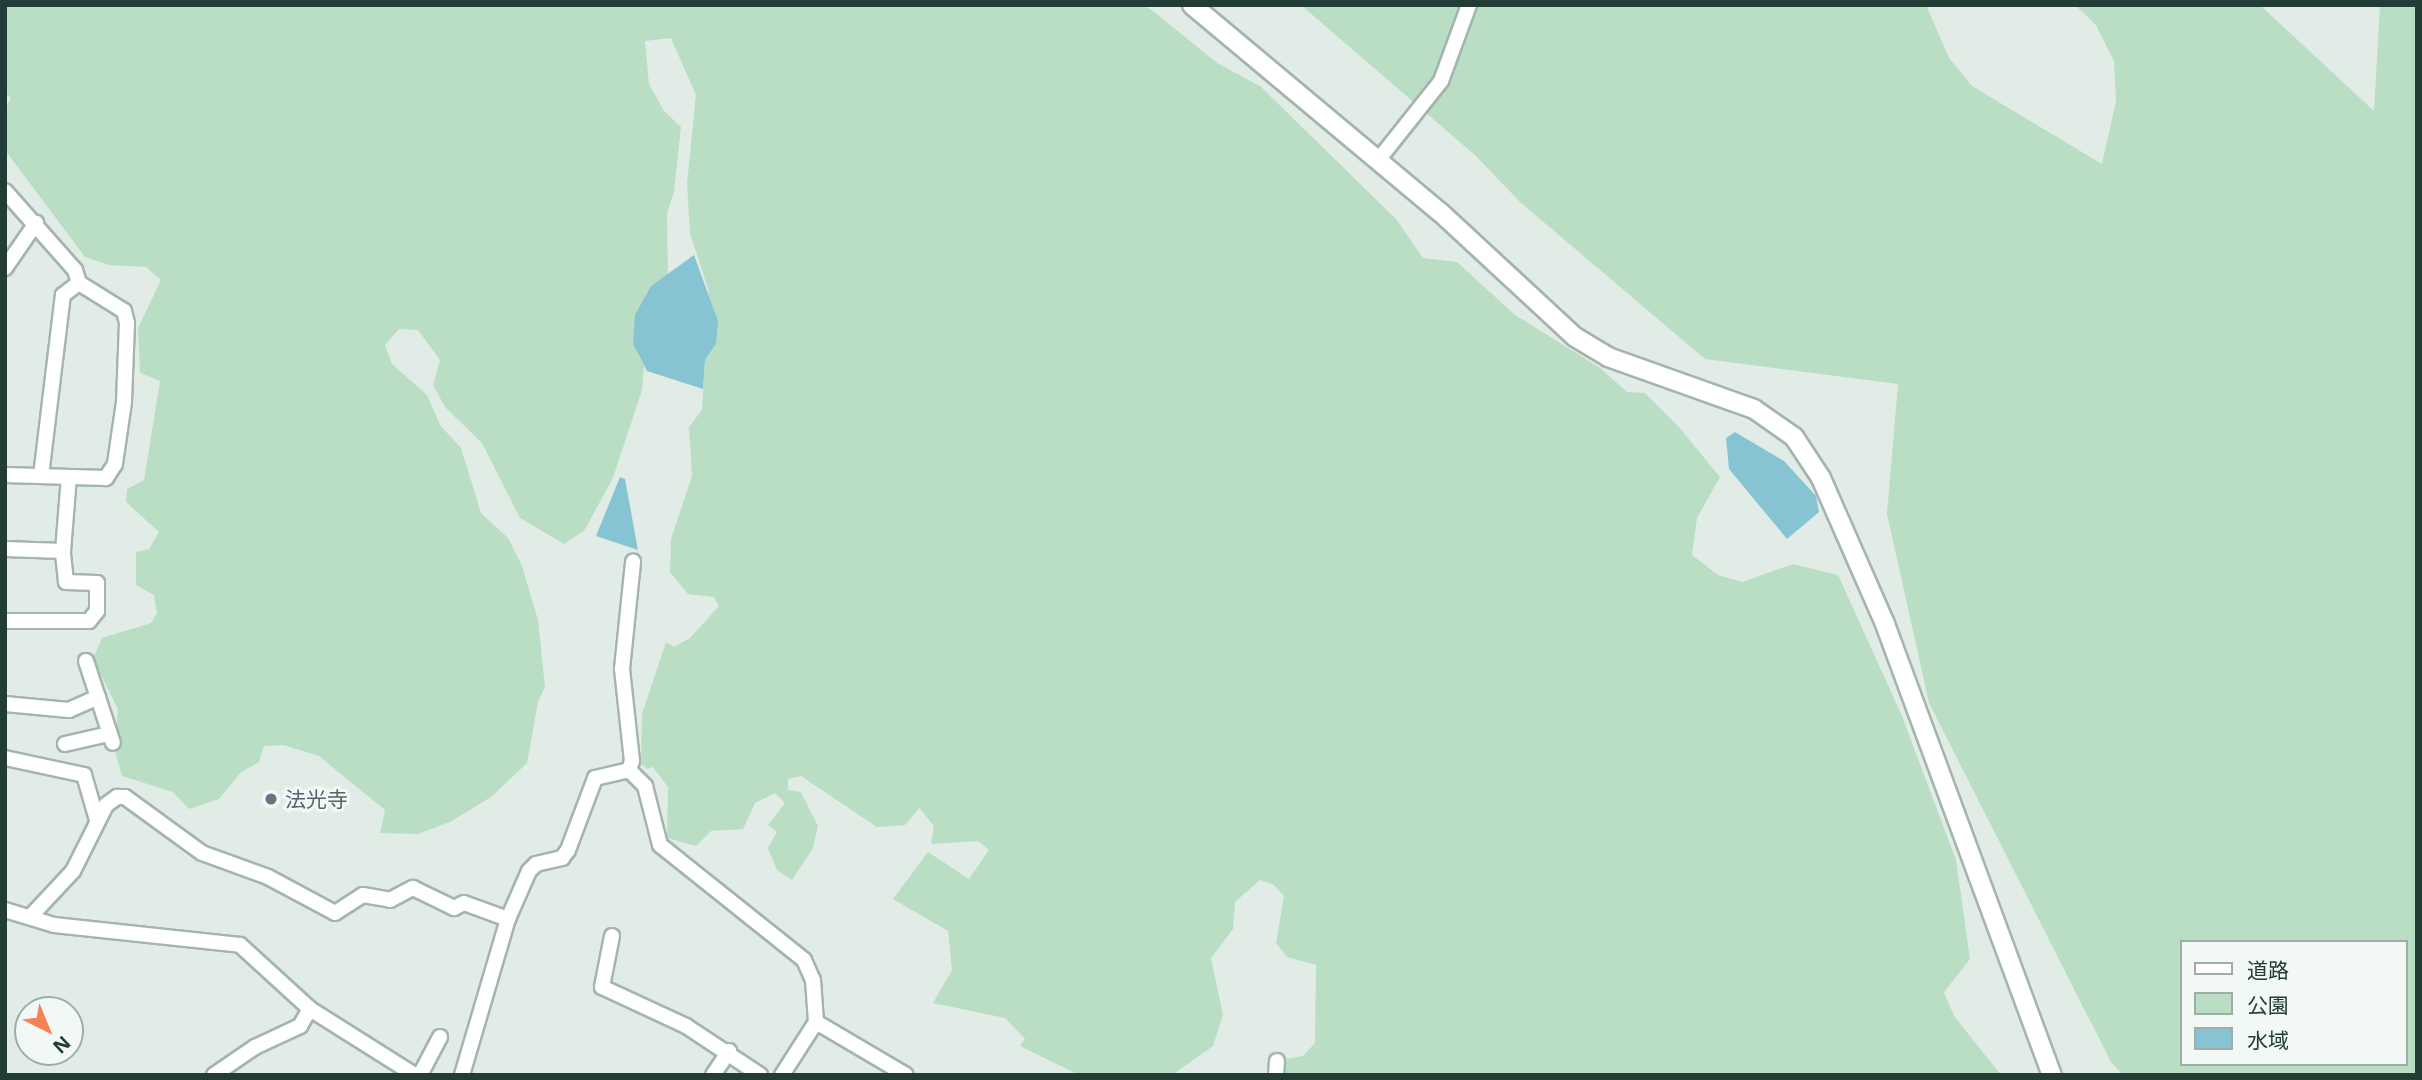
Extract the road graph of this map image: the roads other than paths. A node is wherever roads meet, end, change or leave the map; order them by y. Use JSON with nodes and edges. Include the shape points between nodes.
{"nodes":[{"id":1,"x":1192,"y":5,"type":"edge"},
{"id":2,"x":1469,"y":5,"type":"edge"},
{"id":3,"x":1379,"y":159,"type":"junction"},
{"id":4,"x":5,"y":191,"type":"edge"},
{"id":5,"x":36,"y":223,"type":"junction"},
{"id":6,"x":5,"y":268,"type":"edge"},
{"id":7,"x":79,"y":283,"type":"junction"},
{"id":8,"x":5,"y":475,"type":"edge"},
{"id":9,"x":41,"y":476,"type":"junction"},
{"id":10,"x":69,"y":477,"type":"junction"},
{"id":11,"x":5,"y":549,"type":"edge"},
{"id":12,"x":63,"y":551,"type":"junction"},
{"id":13,"x":633,"y":562,"type":"dead end"},
{"id":14,"x":5,"y":621,"type":"edge"},
{"id":15,"x":86,"y":661,"type":"dead end"},
{"id":16,"x":98,"y":697,"type":"junction"},
{"id":17,"x":5,"y":704,"type":"edge"},
{"id":18,"x":65,"y":744,"type":"dead end"},
{"id":19,"x":5,"y":758,"type":"edge"},
{"id":20,"x":629,"y":771,"type":"junction"},
{"id":21,"x":97,"y":820,"type":"junction"},
{"id":22,"x":5,"y":910,"type":"edge"},
{"id":23,"x":30,"y":917,"type":"junction"},
{"id":24,"x":508,"y":919,"type":"junction"},
{"id":25,"x":612,"y":936,"type":"dead end"},
{"id":26,"x":310,"y":1009,"type":"junction"},
{"id":27,"x":816,"y":1022,"type":"junction"},
{"id":28,"x":440,"y":1037,"type":"dead end"},
{"id":29,"x":729,"y":1051,"type":"junction"},
{"id":30,"x":214,"y":1075,"type":"edge"},
{"id":31,"x":417,"y":1075,"type":"edge"},
{"id":32,"x":462,"y":1075,"type":"edge"},
{"id":33,"x":713,"y":1075,"type":"edge"},
{"id":34,"x":761,"y":1075,"type":"edge"},
{"id":35,"x":782,"y":1075,"type":"edge"},
{"id":36,"x":906,"y":1075,"type":"edge"},
{"id":37,"x":2052,"y":1075,"type":"edge"}],
"edges":[{"from":1,"to":3,"type":"street"},
{"from":2,"to":3,"type":"street","via":[[1441,81]]},
{"from":3,"to":37,"type":"street","via":[[1553,320],[1592,349],[1754,409],[1777,422],[1810,457],[1885,624]]},
{"from":4,"to":5,"type":"street"},
{"from":5,"to":6,"type":"street"},
{"from":5,"to":7,"type":"street","via":[[75,270]]},
{"from":7,"to":9,"type":"street","via":[[63,295]]},
{"from":7,"to":10,"type":"street","via":[[124,311],[124,402],[115,464],[106,478]]},
{"from":8,"to":9,"type":"street"},
{"from":9,"to":10,"type":"street"},
{"from":10,"to":12,"type":"street"},
{"from":11,"to":12,"type":"street"},
{"from":12,"to":14,"type":"street","via":[[66,582],[97,583],[97,611],[89,621]]},
{"from":13,"to":20,"type":"street","via":[[622,669],[632,761]]},
{"from":15,"to":16,"type":"street"},
{"from":16,"to":17,"type":"street","via":[[69,710]]},
{"from":16,"to":18,"type":"street","via":[[111,738]]},
{"from":19,"to":21,"type":"street","via":[[84,775]]},
{"from":20,"to":24,"type":"street","via":[[595,778],[568,850],[562,858],[529,870]]},
{"from":20,"to":27,"type":"street","via":[[645,786],[660,845],[804,960],[813,980]]},
{"from":21,"to":23,"type":"street","via":[[73,871]]},
{"from":21,"to":24,"type":"street","via":[[106,805],[125,797],[202,853],[268,877],[335,913],[363,895],[390,900],[412,888],[454,908],[464,903]]},
{"from":22,"to":23,"type":"street"},
{"from":23,"to":26,"type":"street","via":[[54,925],[240,945]]},
{"from":24,"to":32,"type":"street"},
{"from":25,"to":29,"type":"street","via":[[602,987]]},
{"from":26,"to":30,"type":"street","via":[[300,1026],[255,1047]]},
{"from":26,"to":31,"type":"street"},
{"from":27,"to":35,"type":"street"},
{"from":27,"to":36,"type":"street"},
{"from":28,"to":31,"type":"street"},
{"from":29,"to":33,"type":"street"},
{"from":29,"to":34,"type":"street"}]}
